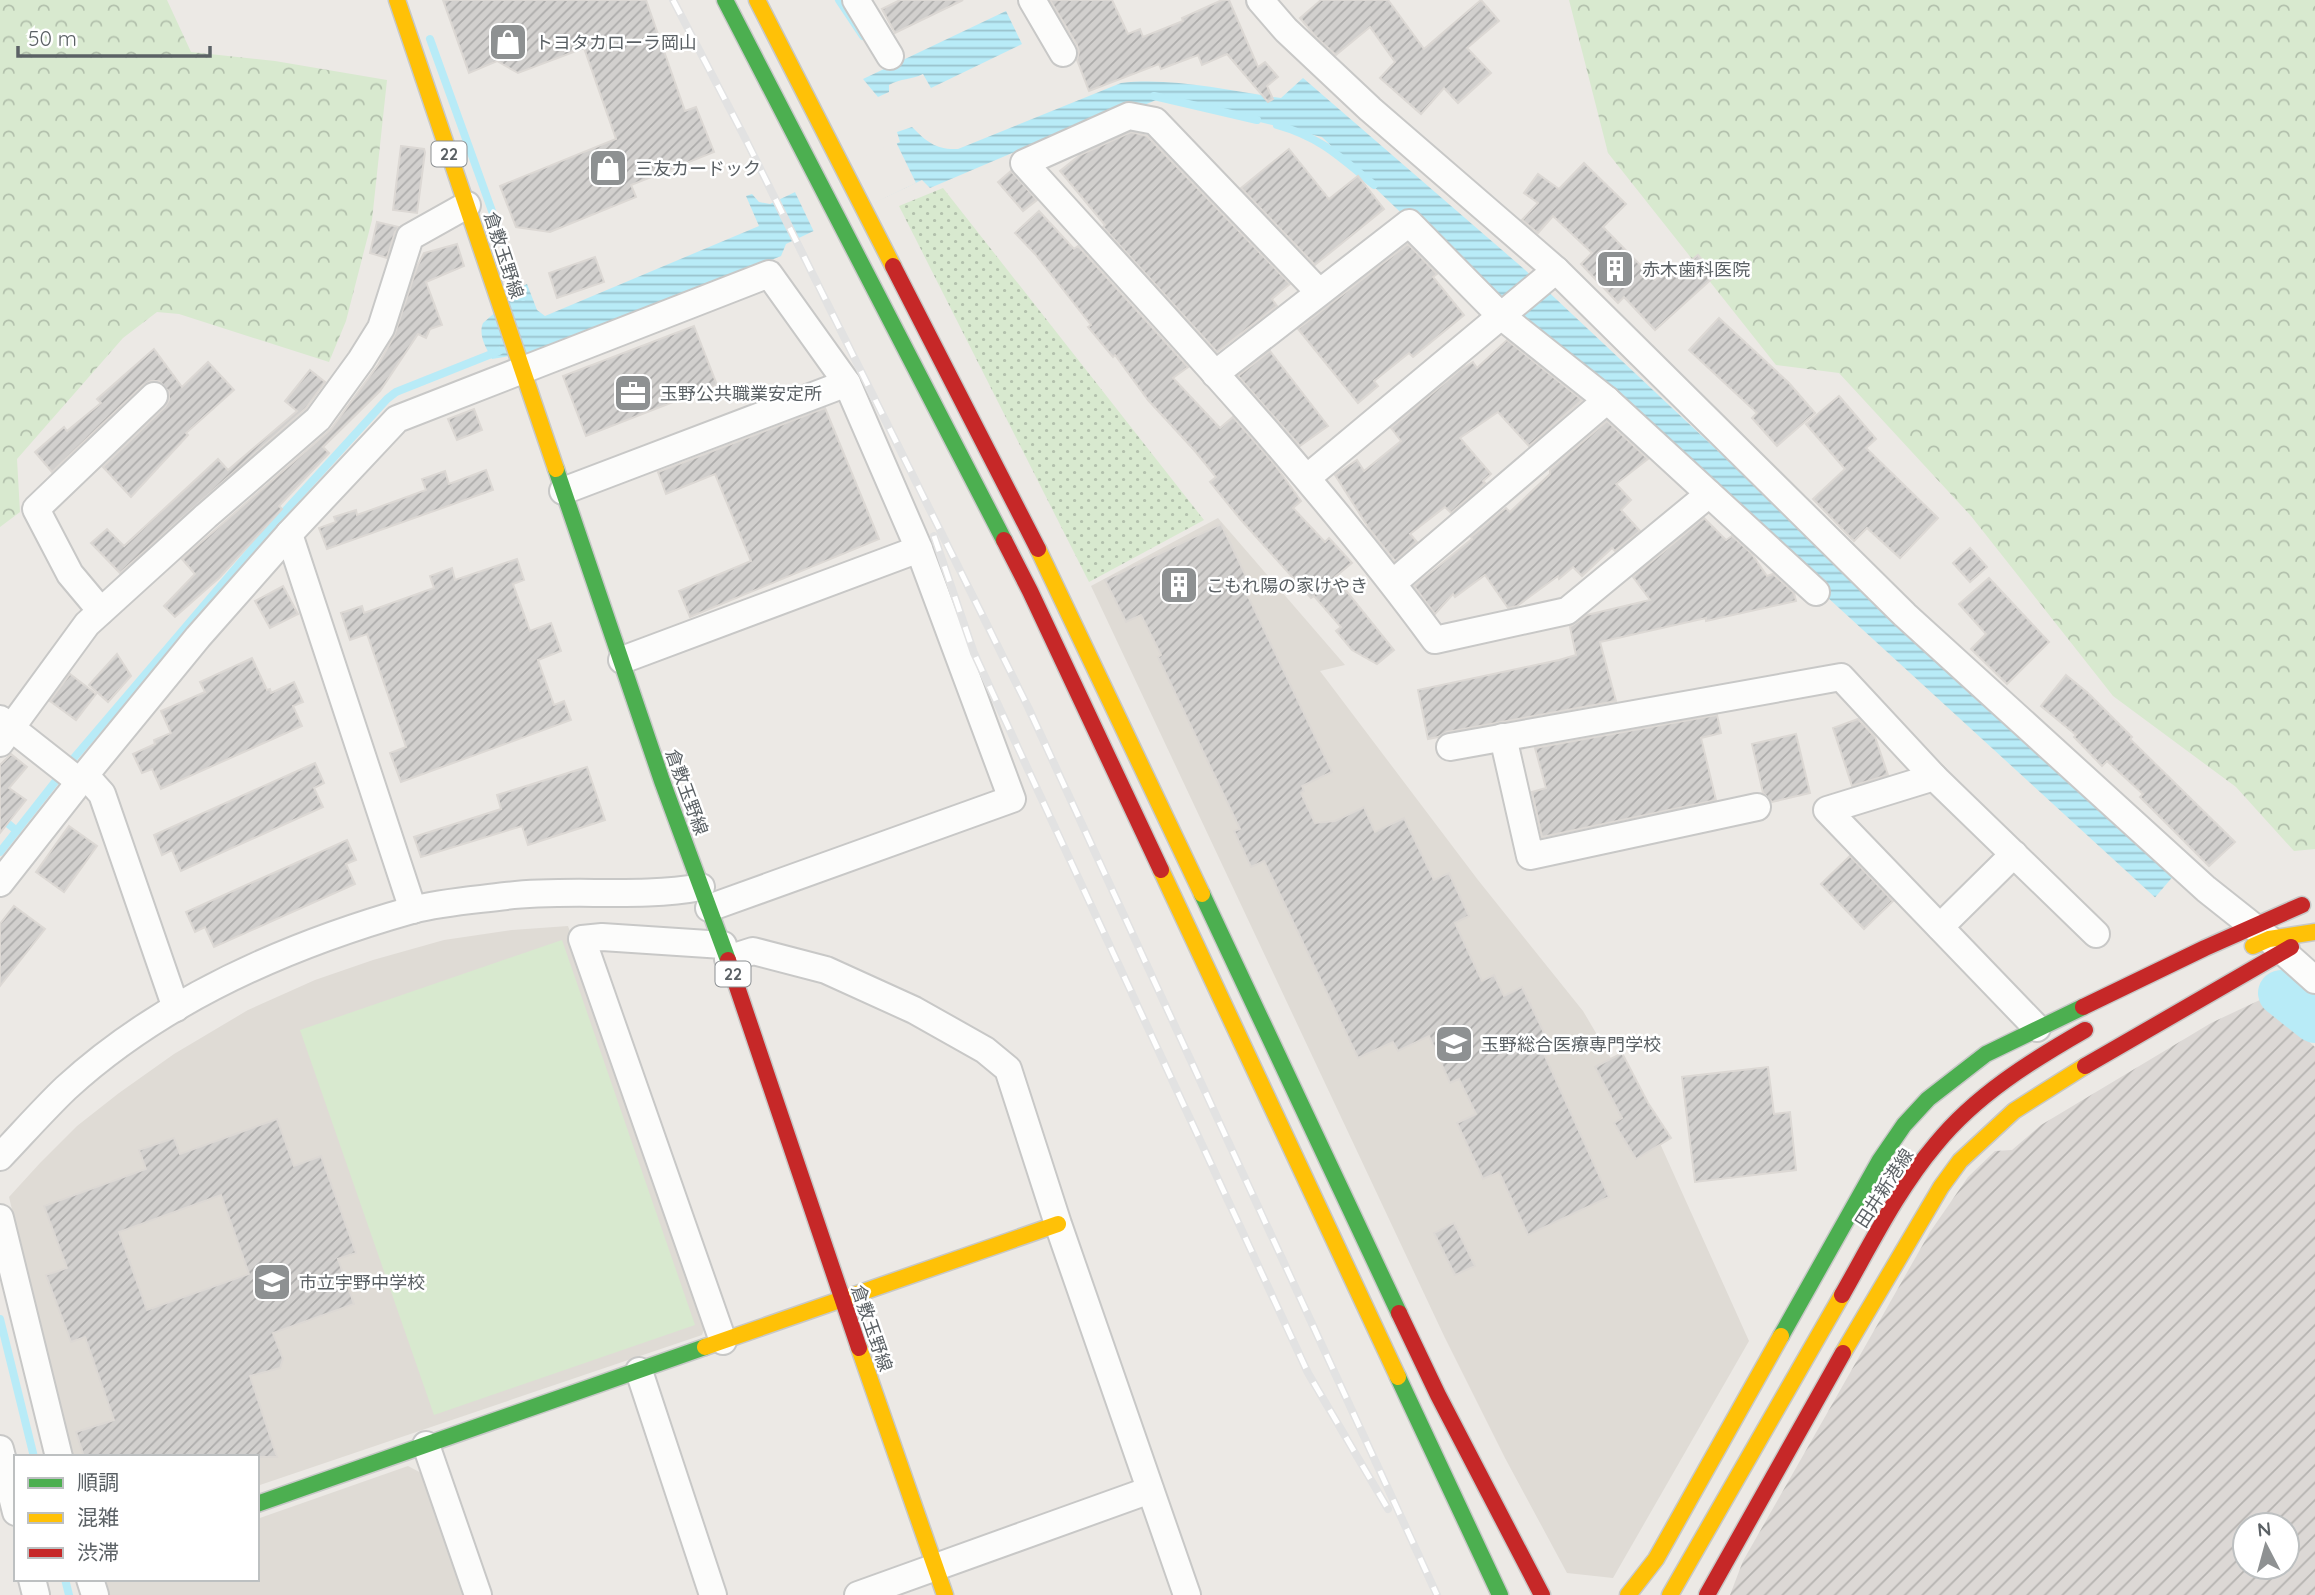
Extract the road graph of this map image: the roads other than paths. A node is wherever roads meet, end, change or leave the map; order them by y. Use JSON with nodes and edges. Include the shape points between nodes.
{"nodes":[{"id":1,"x":397,"y":0,"type":"edge"},
{"id":2,"x":725,"y":0,"type":"edge"},
{"id":3,"x":757,"y":0,"type":"edge"},
{"id":4,"x":856,"y":0,"type":"edge"},
{"id":5,"x":1032,"y":0,"type":"edge"},
{"id":6,"x":1260,"y":0,"type":"edge"},
{"id":7,"x":1063,"y":53,"type":"dead end"},
{"id":8,"x":890,"y":56,"type":"dead end"},
{"id":9,"x":467,"y":205,"type":"junction"},
{"id":10,"x":1556,"y":270,"type":"junction"},
{"id":11,"x":1318,"y":291,"type":"junction"},
{"id":12,"x":1500,"y":315,"type":"junction"},
{"id":13,"x":520,"y":362,"type":"junction"},
{"id":14,"x":1215,"y":374,"type":"junction"},
{"id":15,"x":848,"y":383,"type":"junction"},
{"id":16,"x":154,"y":396,"type":"dead end"},
{"id":17,"x":1607,"y":400,"type":"junction"},
{"id":18,"x":1308,"y":477,"type":"junction"},
{"id":19,"x":563,"y":491,"type":"junction"},
{"id":20,"x":1709,"y":494,"type":"junction"},
{"id":21,"x":289,"y":534,"type":"junction"},
{"id":22,"x":919,"y":550,"type":"junction"},
{"id":23,"x":1393,"y":583,"type":"junction"},
{"id":24,"x":1816,"y":592,"type":"dead end"},
{"id":25,"x":101,"y":611,"type":"junction"},
{"id":26,"x":622,"y":660,"type":"junction"},
{"id":27,"x":4,"y":730,"type":"edge"},
{"id":28,"x":1503,"y":737,"type":"junction"},
{"id":29,"x":1450,"y":747,"type":"dead end"},
{"id":30,"x":73,"y":774,"type":"junction"},
{"id":31,"x":1934,"y":777,"type":"junction"},
{"id":32,"x":1757,"y":807,"type":"dead end"},
{"id":33,"x":2014,"y":854,"type":"junction"},
{"id":34,"x":0,"y":883,"type":"edge"},
{"id":35,"x":705,"y":897,"type":"junction"},
{"id":36,"x":2309,"y":902,"type":"edge"},
{"id":37,"x":413,"y":910,"type":"junction"},
{"id":38,"x":1940,"y":927,"type":"junction"},
{"id":39,"x":2315,"y":932,"type":"edge"},
{"id":40,"x":2096,"y":934,"type":"dead end"},
{"id":41,"x":2264,"y":941,"type":"junction"},
{"id":42,"x":725,"y":952,"type":"junction"},
{"id":43,"x":2240,"y":953,"type":"dead end"},
{"id":44,"x":2315,"y":981,"type":"edge"},
{"id":45,"x":176,"y":1008,"type":"junction"},
{"id":46,"x":2102,"y":1021,"type":"dead end"},
{"id":47,"x":2037,"y":1028,"type":"junction"},
{"id":48,"x":0,"y":1157,"type":"edge"},
{"id":49,"x":0,"y":1218,"type":"edge"},
{"id":50,"x":1058,"y":1224,"type":"junction"},
{"id":51,"x":842,"y":1300,"type":"junction"},
{"id":52,"x":723,"y":1341,"type":"junction"},
{"id":53,"x":639,"y":1371,"type":"junction"},
{"id":54,"x":426,"y":1445,"type":"junction"},
{"id":55,"x":0,"y":1449,"type":"edge"},
{"id":56,"x":59,"y":1455,"type":"edge"},
{"id":57,"x":1150,"y":1490,"type":"junction"},
{"id":58,"x":259,"y":1503,"type":"edge"},
{"id":59,"x":14,"y":1504,"type":"edge"},
{"id":60,"x":936,"y":1569,"type":"junction"},
{"id":61,"x":478,"y":1595,"type":"edge"},
{"id":62,"x":713,"y":1595,"type":"edge"},
{"id":63,"x":858,"y":1595,"type":"edge"},
{"id":64,"x":945,"y":1595,"type":"edge"},
{"id":65,"x":1187,"y":1595,"type":"edge"},
{"id":66,"x":1500,"y":1595,"type":"edge"},
{"id":67,"x":1542,"y":1595,"type":"edge"},
{"id":68,"x":1629,"y":1595,"type":"edge"},
{"id":69,"x":1670,"y":1595,"type":"edge"},
{"id":70,"x":1707,"y":1595,"type":"edge"}],
"edges":[{"from":1,"to":9,"type":"street","name":"倉敷玉野線","number":"22"},
{"from":2,"to":66,"type":"street","via":[[1030,591]]},
{"from":3,"to":67,"type":"street","via":[[1073,617],[1438,1395]]},
{"from":4,"to":8,"type":"street"},
{"from":5,"to":7,"type":"street"},
{"from":6,"to":10,"type":"street","via":[[1370,109]]},
{"from":9,"to":13,"type":"street","name":"倉敷玉野線","number":"22"},
{"from":9,"to":25,"type":"street","via":[[410,237],[381,328],[317,419]]},
{"from":10,"to":12,"type":"street"},
{"from":10,"to":41,"type":"street","via":[[1905,615]]},
{"from":11,"to":12,"type":"street","via":[[1409,223]]},
{"from":11,"to":14,"type":"street"},
{"from":11,"to":14,"type":"street","via":[[1155,121],[1129,116],[1024,163]]},
{"from":12,"to":17,"type":"street"},
{"from":12,"to":18,"type":"street"},
{"from":13,"to":15,"type":"street","via":[[769,274]]},
{"from":13,"to":19,"type":"street","name":"倉敷玉野線","number":"22"},
{"from":13,"to":21,"type":"street","via":[[397,419]]},
{"from":14,"to":18,"type":"street"},
{"from":15,"to":19,"type":"street"},
{"from":15,"to":22,"type":"street"},
{"from":16,"to":25,"type":"street","via":[[36,509],[71,574]]},
{"from":17,"to":20,"type":"street"},
{"from":17,"to":23,"type":"street"},
{"from":18,"to":23,"type":"street"},
{"from":19,"to":26,"type":"street","name":"倉敷玉野線","number":"22"},
{"from":20,"to":23,"type":"street","via":[[1567,611],[1434,640]]},
{"from":20,"to":24,"type":"street"},
{"from":21,"to":30,"type":"street"},
{"from":21,"to":37,"type":"street"},
{"from":22,"to":26,"type":"street"},
{"from":22,"to":35,"type":"street","via":[[1012,799]]},
{"from":25,"to":27,"type":"street"},
{"from":26,"to":35,"type":"street","name":"倉敷玉野線","number":"22"},
{"from":27,"to":30,"type":"street"},
{"from":28,"to":29,"type":"street"},
{"from":28,"to":31,"type":"street","via":[[1840,677]]},
{"from":28,"to":32,"type":"street","via":[[1530,856]]},
{"from":30,"to":34,"type":"street"},
{"from":30,"to":45,"type":"street","via":[[102,794]]},
{"from":31,"to":33,"type":"street"},
{"from":31,"to":38,"type":"street","via":[[1827,810]]},
{"from":33,"to":38,"type":"street"},
{"from":33,"to":40,"type":"street"},
{"from":35,"to":37,"type":"street","via":[[672,893],[510,895]]},
{"from":35,"to":42,"type":"street","name":"倉敷玉野線","number":"22"},
{"from":36,"to":41,"type":"street"},
{"from":37,"to":45,"type":"street","via":[[303,946]]},
{"from":38,"to":47,"type":"street"},
{"from":39,"to":41,"type":"street"},
{"from":41,"to":43,"type":"street"},
{"from":41,"to":44,"type":"street"},
{"from":41,"to":47,"type":"street","via":[[2205,948]]},
{"from":41,"to":70,"type":"street","via":[[2238,977],[2014,1111],[1960,1161],[1857,1329]]},
{"from":42,"to":50,"type":"street","via":[[753,951],[826,970],[914,1010],[985,1050],[1008,1069]]},
{"from":42,"to":51,"type":"street","name":"倉敷玉野線","number":"22"},
{"from":42,"to":52,"type":"street","via":[[603,937],[582,939]]},
{"from":45,"to":48,"type":"street","via":[[66,1088]]},
{"from":46,"to":69,"type":"street","name":"田井新港線","via":[[2008,1076],[1972,1106],[1920,1164]]},
{"from":47,"to":68,"type":"street","via":[[1986,1054],[1928,1099],[1904,1125],[1656,1559]]},
{"from":49,"to":56,"type":"street"},
{"from":50,"to":51,"type":"street"},
{"from":50,"to":57,"type":"street"},
{"from":51,"to":52,"type":"street"},
{"from":51,"to":60,"type":"street","name":"倉敷玉野線","number":"22"},
{"from":52,"to":53,"type":"street"},
{"from":53,"to":54,"type":"street"},
{"from":53,"to":62,"type":"street"},
{"from":54,"to":58,"type":"street"},
{"from":54,"to":61,"type":"street"},
{"from":55,"to":59,"type":"street"},
{"from":57,"to":60,"type":"street"},
{"from":57,"to":65,"type":"street"},
{"from":60,"to":63,"type":"street"},
{"from":60,"to":64,"type":"street","name":"倉敷玉野線","number":"22"}]}
